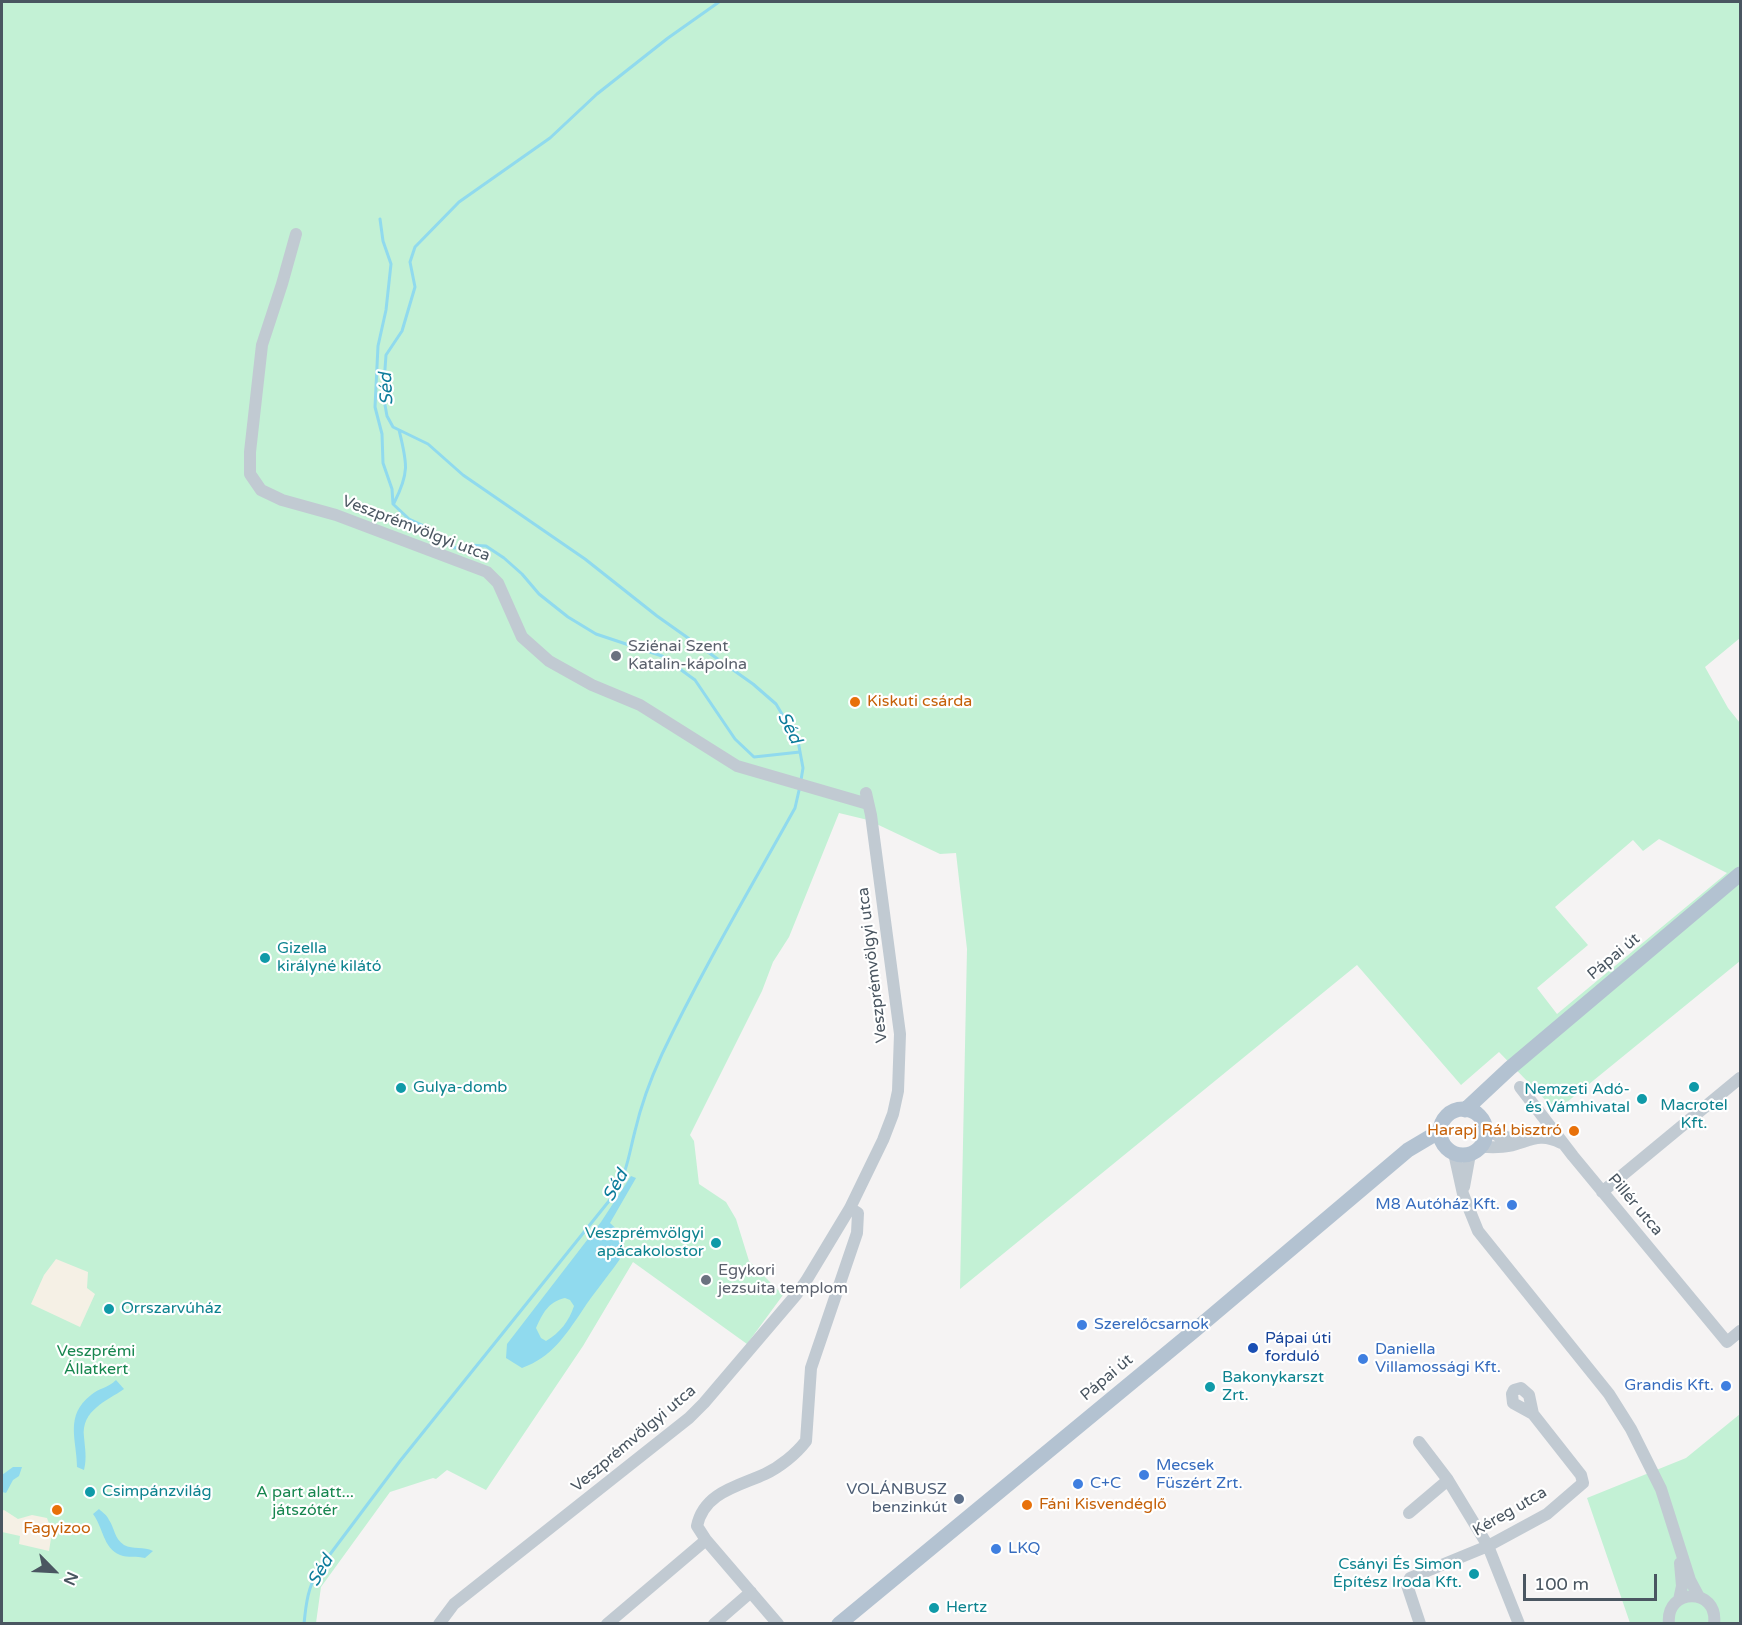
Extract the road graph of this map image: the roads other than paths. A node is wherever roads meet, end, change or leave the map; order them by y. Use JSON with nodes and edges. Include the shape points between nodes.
{"nodes":[{"id":1,"x":296,"y":234,"type":"dead end"},
{"id":2,"x":1740,"y":874,"type":"edge"},
{"id":3,"x":1510,"y":1068,"type":"junction"},
{"id":4,"x":1740,"y":1078,"type":"edge"},
{"id":5,"x":1520,"y":1087,"type":"dead end"},
{"id":6,"x":1465,"y":1110,"type":"junction"},
{"id":7,"x":1484,"y":1124,"type":"junction"},
{"id":8,"x":1440,"y":1131,"type":"junction"},
{"id":9,"x":1527,"y":1140,"type":"junction"},
{"id":10,"x":1565,"y":1146,"type":"junction"},
{"id":11,"x":1450,"y":1150,"type":"junction"},
{"id":12,"x":1475,"y":1150,"type":"junction"},
{"id":13,"x":1398,"y":1160,"type":"junction"},
{"id":14,"x":1602,"y":1192,"type":"junction"},
{"id":15,"x":1463,"y":1194,"type":"junction"},
{"id":16,"x":850,"y":1208,"type":"junction"},
{"id":17,"x":1740,"y":1331,"type":"edge"},
{"id":18,"x":1533,"y":1414,"type":"dead end"},
{"id":19,"x":1419,"y":1442,"type":"dead end"},
{"id":20,"x":1448,"y":1480,"type":"junction"},
{"id":21,"x":1409,"y":1513,"type":"dead end"},
{"id":22,"x":706,"y":1540,"type":"junction"},
{"id":23,"x":1488,"y":1546,"type":"junction"},
{"id":24,"x":1679,"y":1547,"type":"junction"},
{"id":25,"x":751,"y":1592,"type":"junction"},
{"id":26,"x":1700,"y":1597,"type":"junction"},
{"id":27,"x":1679,"y":1600,"type":"junction"},
{"id":28,"x":1668,"y":1622,"type":"edge"},
{"id":29,"x":439,"y":1623,"type":"edge"},
{"id":30,"x":607,"y":1623,"type":"edge"},
{"id":31,"x":714,"y":1623,"type":"edge"},
{"id":32,"x":778,"y":1623,"type":"edge"},
{"id":33,"x":839,"y":1623,"type":"edge"},
{"id":34,"x":1420,"y":1623,"type":"edge"},
{"id":35,"x":1519,"y":1623,"type":"edge"},
{"id":36,"x":1714,"y":1623,"type":"edge"}],
"edges":[{"from":1,"to":16,"type":"street","name":"Veszprémvölgyi utca","via":[[262,345],[250,452],[250,474],[261,490],[386,532],[486,572],[498,583],[522,637],[549,661],[640,705],[737,766],[867,798],[900,1034],[900,1064],[893,1114]]},
{"from":2,"to":3,"type":"main road","name":"Pápai út"},
{"from":3,"to":6,"type":"main road","name":"Pápai út"},
{"from":3,"to":7,"type":"main road","name":"Pápai út","via":[[1487,1106]]},
{"from":4,"to":14,"type":"street"},
{"from":5,"to":10,"type":"street","name":"Pillér utca"},
{"from":6,"to":7,"type":"main road"},
{"from":6,"to":8,"type":"main road","via":[[1447,1116]]},
{"from":7,"to":9,"type":"street","via":[[1505,1138]]},
{"from":7,"to":12,"type":"main road","via":[[1485,1136]]},
{"from":8,"to":11,"type":"main road"},
{"from":8,"to":13,"type":"main road","name":"Pápai út"},
{"from":9,"to":10,"type":"street","via":[[1549,1138]]},
{"from":9,"to":12,"type":"street"},
{"from":10,"to":14,"type":"street","name":"Pillér utca"},
{"from":11,"to":12,"type":"main road","via":[[1461,1155]]},
{"from":11,"to":13,"type":"main road","name":"Pápai út","via":[[1431,1148]]},
{"from":11,"to":15,"type":"street"},
{"from":12,"to":15,"type":"street"},
{"from":13,"to":33,"type":"main road","name":"Pápai út"},
{"from":14,"to":17,"type":"street","name":"Pillér utca","via":[[1727,1342]]},
{"from":15,"to":24,"type":"street","via":[[1478,1231],[1609,1394],[1631,1429],[1661,1489]]},
{"from":16,"to":22,"type":"street","via":[[858,1214],[857,1233],[811,1368],[806,1442],[772,1470],[731,1486],[708,1503],[697,1526]]},
{"from":16,"to":29,"type":"street","name":"Veszprémvölgyi utca","via":[[806,1281],[704,1403],[454,1604]]},
{"from":18,"to":23,"type":"street","name":"Kéreg utca","via":[[1581,1475],[1583,1483],[1547,1514]]},
{"from":19,"to":20,"type":"street"},
{"from":20,"to":21,"type":"street"},
{"from":20,"to":23,"type":"street"},
{"from":22,"to":25,"type":"street"},
{"from":22,"to":30,"type":"street"},
{"from":23,"to":34,"type":"street","name":"Kéreg utca","via":[[1410,1578],[1407,1585]]},
{"from":23,"to":35,"type":"street"},
{"from":24,"to":26,"type":"street"},
{"from":24,"to":27,"type":"street"},
{"from":25,"to":31,"type":"street"},
{"from":25,"to":32,"type":"street"},
{"from":26,"to":27,"type":"street"},
{"from":26,"to":36,"type":"street","via":[[1711,1606]]},
{"from":27,"to":28,"type":"street","via":[[1671,1608]]}]}
